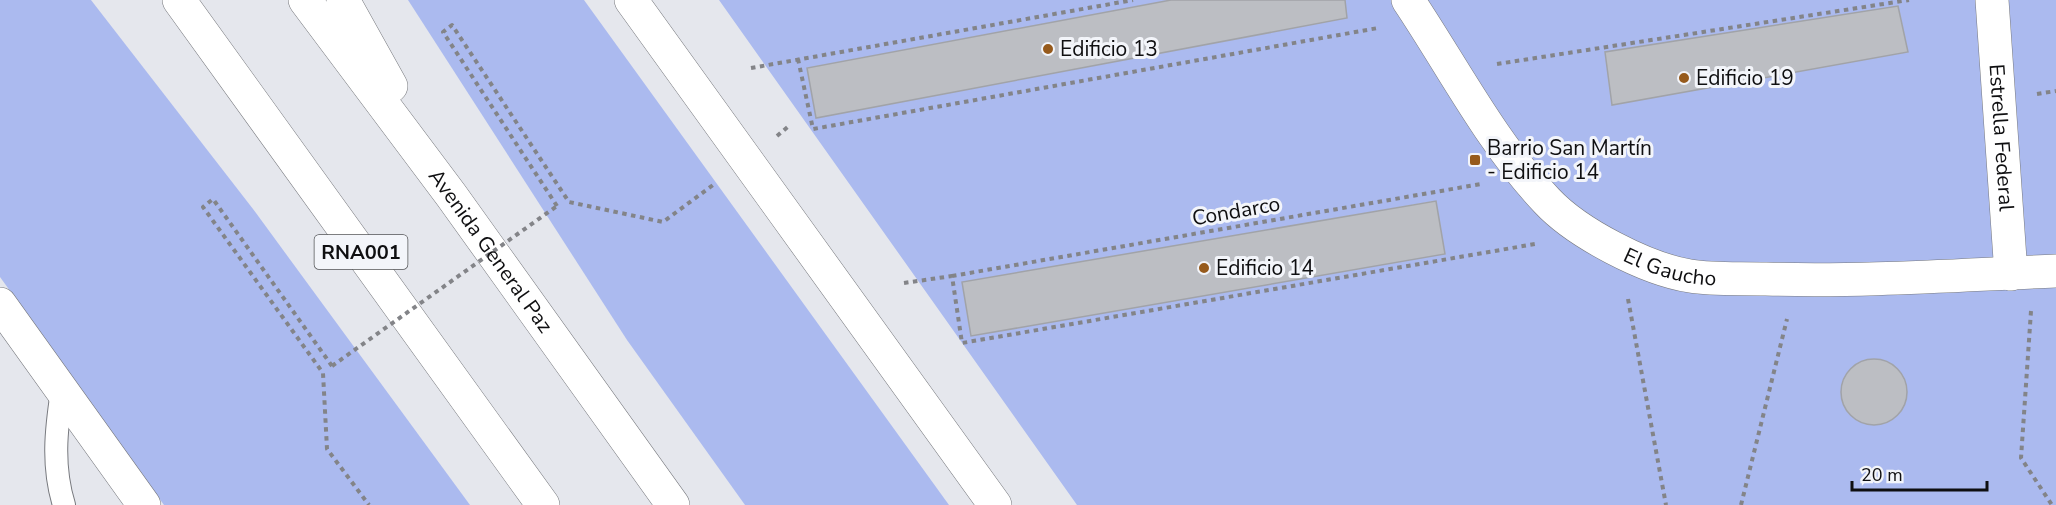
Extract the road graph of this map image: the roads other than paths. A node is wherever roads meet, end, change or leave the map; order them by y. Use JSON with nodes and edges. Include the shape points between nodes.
{"nodes":[{"id":1,"x":179,"y":0,"type":"edge"},
{"id":2,"x":305,"y":0,"type":"edge"},
{"id":3,"x":343,"y":0,"type":"edge"},
{"id":4,"x":631,"y":0,"type":"edge"},
{"id":5,"x":1992,"y":0,"type":"edge"},
{"id":6,"x":1415,"y":10,"type":"edge"},
{"id":7,"x":451,"y":195,"type":"junction"},
{"id":8,"x":2034,"y":272,"type":"edge"},
{"id":9,"x":0,"y":304,"type":"edge"},
{"id":10,"x":62,"y":391,"type":"junction"},
{"id":11,"x":64,"y":505,"type":"edge"},
{"id":12,"x":144,"y":505,"type":"edge"},
{"id":13,"x":543,"y":505,"type":"edge"},
{"id":14,"x":673,"y":505,"type":"edge"},
{"id":15,"x":995,"y":505,"type":"edge"}],
"edges":[{"from":1,"to":13,"type":"main road","number":"RNA001"},
{"from":2,"to":7,"type":"main road","name":"Avenida General Paz"},
{"from":3,"to":7,"type":"main road"},
{"from":4,"to":15,"type":"main road"},
{"from":5,"to":8,"type":"main road","name":"Estrella Federal"},
{"from":6,"to":8,"type":"main road","name":"El Gaucho","via":[[1452,72],[1548,203],[1591,234],[1633,257],[1691,276],[1796,280]]},
{"from":7,"to":14,"type":"main road","name":"Avenida General Paz"},
{"from":9,"to":10,"type":"main road"},
{"from":10,"to":11,"type":"lane","via":[[55,438],[58,485]]},
{"from":10,"to":12,"type":"main road"}]}
